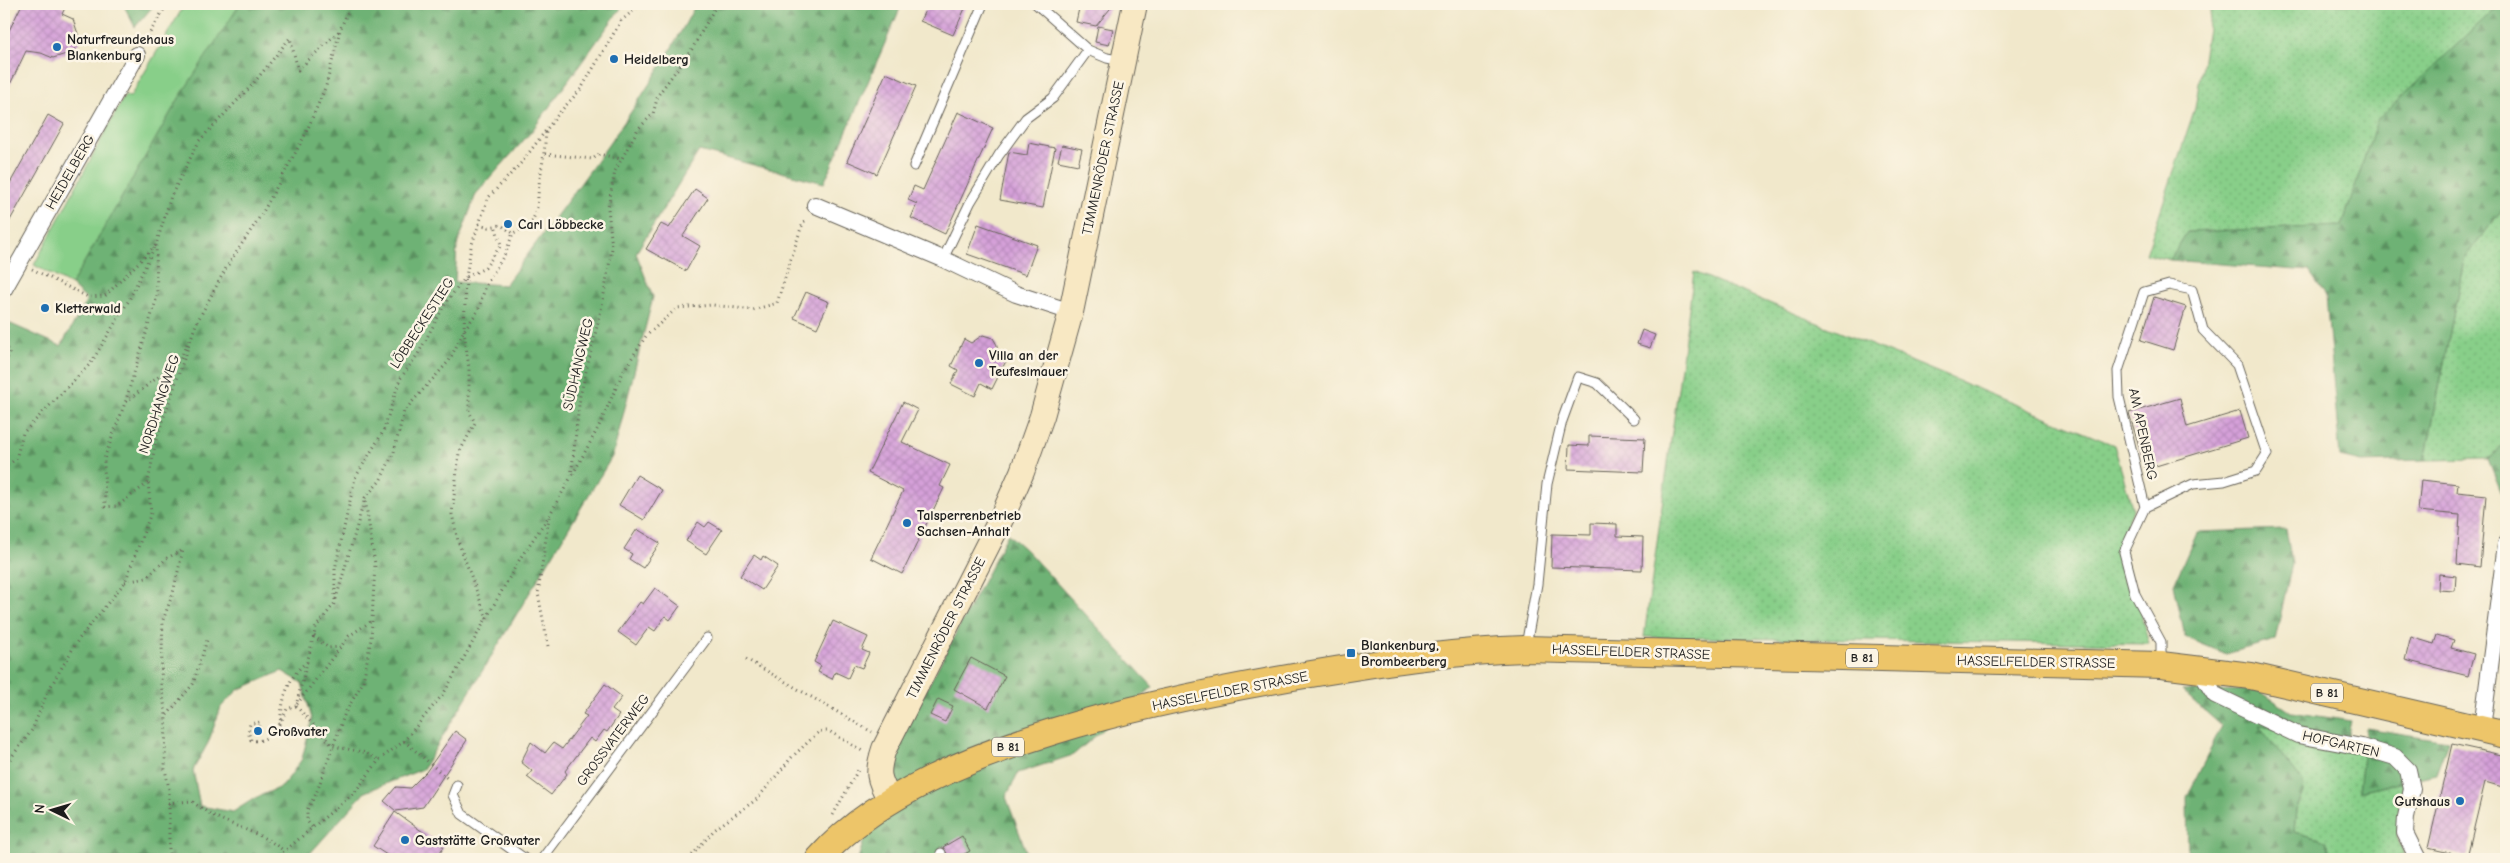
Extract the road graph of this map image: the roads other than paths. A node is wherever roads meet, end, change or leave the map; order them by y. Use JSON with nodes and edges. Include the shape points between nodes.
{"nodes":[{"id":1,"x":983,"y":4,"type":"edge"},
{"id":2,"x":1036,"y":4,"type":"edge"},
{"id":3,"x":1134,"y":4,"type":"edge"},
{"id":4,"x":1088,"y":50,"type":"junction"},
{"id":5,"x":137,"y":55,"type":"road end"},
{"id":6,"x":1122,"y":61,"type":"junction"},
{"id":7,"x":914,"y":166,"type":"dead end"},
{"id":8,"x":815,"y":205,"type":"road end"},
{"id":9,"x":943,"y":259,"type":"junction"},
{"id":10,"x":4,"y":289,"type":"edge"},
{"id":11,"x":1071,"y":312,"type":"junction"},
{"id":12,"x":1634,"y":419,"type":"dead end"},
{"id":13,"x":2145,"y":507,"type":"junction"},
{"id":14,"x":2506,"y":544,"type":"edge"},
{"id":15,"x":707,"y":638,"type":"dead end"},
{"id":16,"x":1525,"y":649,"type":"junction"},
{"id":17,"x":2161,"y":665,"type":"junction"},
{"id":18,"x":2198,"y":668,"type":"junction"},
{"id":19,"x":2482,"y":728,"type":"junction"},
{"id":20,"x":2506,"y":735,"type":"edge"},
{"id":21,"x":457,"y":785,"type":"road end"},
{"id":22,"x":890,"y":800,"type":"junction"},
{"id":23,"x":830,"y":855,"type":"edge"},
{"id":24,"x":524,"y":859,"type":"edge"},
{"id":25,"x":542,"y":859,"type":"edge"},
{"id":26,"x":2418,"y":859,"type":"edge"}],
"edges":[{"from":1,"to":7,"type":"lane"},
{"from":2,"to":4,"type":"lane"},
{"from":3,"to":6,"type":"main road","name":"TIMMENRÖDER STRASSE"},
{"from":4,"to":6,"type":"lane"},
{"from":4,"to":9,"type":"lane","via":[[1053,98],[1026,118],[999,155],[970,203]]},
{"from":5,"to":10,"type":"street","name":"HEIDELBERG"},
{"from":6,"to":11,"type":"main road","name":"TIMMENRÖDER STRASSE"},
{"from":8,"to":9,"type":"street"},
{"from":9,"to":11,"type":"street","via":[[1016,294]]},
{"from":11,"to":22,"type":"main road","name":"TIMMENRÖDER STRASSE","via":[[1053,381],[1022,472],[982,558],[882,737],[879,782]]},
{"from":12,"to":16,"type":"lane","via":[[1597,383],[1578,377],[1562,421],[1547,484],[1537,584]]},
{"from":13,"to":13,"type":"lane","name":"AM APENBERG","via":[[2193,484],[2224,481],[2256,471],[2268,454],[2237,365],[2203,330],[2192,290],[2169,285],[2144,292],[2118,371],[2120,397]]},
{"from":13,"to":17,"type":"lane","via":[[2124,552],[2135,594],[2161,642]]},
{"from":14,"to":19,"type":"street"},
{"from":15,"to":25,"type":"lane","name":"GROSSVATERWEG"},
{"from":16,"to":17,"type":"main road","name":"HASSELFELDER STRASSE","number":"B 81"},
{"from":16,"to":22,"type":"main road","name":"HASSELFELDER STRASSE","number":"B 81","via":[[1425,656],[1286,678],[1172,701],[1009,747]]},
{"from":17,"to":18,"type":"main road","name":"HASSELFELDER STRASSE","number":"B 81"},
{"from":18,"to":19,"type":"main road","name":"HASSELFELDER STRASSE","number":"B 81","via":[[2287,684]]},
{"from":18,"to":26,"type":"street","name":"HOFGARTEN","via":[[2215,695],[2298,735],[2362,746],[2395,756],[2408,770],[2412,789],[2405,833]]},
{"from":19,"to":20,"type":"main road","name":"HASSELFELDER STRASSE","number":"B 81"},
{"from":21,"to":24,"type":"lane","via":[[453,795],[462,814]]},
{"from":22,"to":23,"type":"main road","name":"HASSELFELDER STRASSE","number":"B 81","via":[[860,821]]}]}
